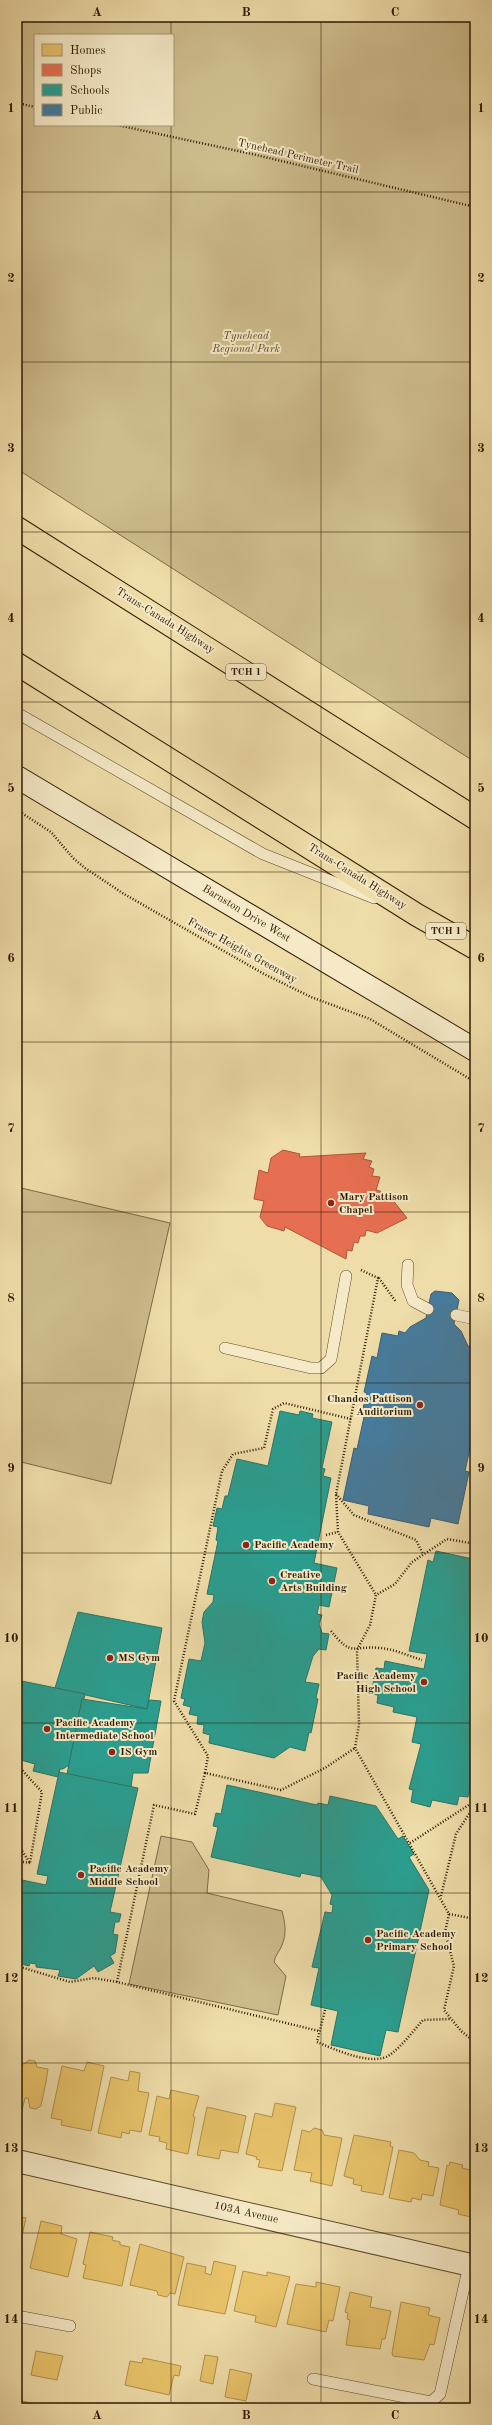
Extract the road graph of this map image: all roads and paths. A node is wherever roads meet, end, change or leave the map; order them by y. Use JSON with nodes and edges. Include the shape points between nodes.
{"nodes":[{"id":1,"x":17,"y":103,"type":"edge"},
{"id":2,"x":34,"y":107,"type":"edge"},
{"id":3,"x":122,"y":126,"type":"edge"},
{"id":4,"x":475,"y":207,"type":"edge"},
{"id":5,"x":17,"y":528,"type":"edge"},
{"id":6,"x":17,"y":664,"type":"edge"},
{"id":7,"x":17,"y":713,"type":"edge"},
{"id":8,"x":17,"y":777,"type":"edge"},
{"id":9,"x":17,"y":810,"type":"edge"},
{"id":10,"x":475,"y":818,"type":"edge"},
{"id":11,"x":418,"y":915,"type":"junction"},
{"id":12,"x":475,"y":948,"type":"edge"},
{"id":13,"x":475,"y":1050,"type":"edge"},
{"id":14,"x":475,"y":1082,"type":"edge"},
{"id":15,"x":408,"y":1265,"type":"dead end"},
{"id":16,"x":361,"y":1270,"type":"dead end"},
{"id":17,"x":346,"y":1276,"type":"dead end"},
{"id":18,"x":428,"y":1309,"type":"dead end"},
{"id":19,"x":456,"y":1315,"type":"dead end"},
{"id":20,"x":475,"y":1319,"type":"edge"},
{"id":21,"x":225,"y":1348,"type":"dead end"},
{"id":22,"x":351,"y":1418,"type":"junction"},
{"id":23,"x":336,"y":1494,"type":"junction"},
{"id":24,"x":338,"y":1532,"type":"junction"},
{"id":25,"x":326,"y":1534,"type":"dead end"},
{"id":26,"x":475,"y":1537,"type":"edge"},
{"id":27,"x":423,"y":1554,"type":"junction"},
{"id":28,"x":376,"y":1595,"type":"junction"},
{"id":29,"x":331,"y":1631,"type":"dead end"},
{"id":30,"x":357,"y":1650,"type":"junction"},
{"id":31,"x":422,"y":1660,"type":"dead end"},
{"id":32,"x":355,"y":1748,"type":"junction"},
{"id":33,"x":17,"y":1770,"type":"edge"},
{"id":34,"x":204,"y":1773,"type":"junction"},
{"id":35,"x":475,"y":1802,"type":"edge"},
{"id":36,"x":475,"y":1805,"type":"edge"},
{"id":37,"x":17,"y":1843,"type":"edge"},
{"id":38,"x":410,"y":1843,"type":"junction"},
{"id":39,"x":17,"y":1861,"type":"edge"},
{"id":40,"x":30,"y":1863,"type":"junction"},
{"id":41,"x":441,"y":1896,"type":"junction"},
{"id":42,"x":449,"y":1914,"type":"junction"},
{"id":43,"x":475,"y":1919,"type":"edge"},
{"id":44,"x":17,"y":1966,"type":"edge"},
{"id":45,"x":117,"y":1982,"type":"junction"},
{"id":46,"x":325,"y":2010,"type":"dead end"},
{"id":47,"x":451,"y":2019,"type":"junction"},
{"id":48,"x":319,"y":2031,"type":"junction"},
{"id":49,"x":475,"y":2041,"type":"edge"},
{"id":50,"x":17,"y":2161,"type":"edge"},
{"id":51,"x":472,"y":2265,"type":"edge"},
{"id":52,"x":17,"y":2316,"type":"edge"},
{"id":53,"x":70,"y":2326,"type":"dead end"},
{"id":54,"x":313,"y":2379,"type":"dead end"}],
"edges":[{"from":1,"to":2,"type":"path"},
{"from":3,"to":4,"type":"path","name":"Tynehead Perimeter Trail"},
{"from":5,"to":10,"type":"highway","name":"Trans-Canada Highway","number":"TCH 1"},
{"from":6,"to":11,"type":"highway","name":"Trans-Canada Highway","number":"TCH 1"},
{"from":7,"to":11,"type":"lane","via":[[263,854]]},
{"from":8,"to":13,"type":"street","name":"Barnston Drive West"},
{"from":9,"to":14,"type":"path","name":"Fraser Heights Greenway","via":[[51,832],[73,858],[124,894],[264,974],[311,997],[370,1019]]},
{"from":11,"to":12,"type":"highway","name":"Trans-Canada Highway","number":"TCH 1"},
{"from":15,"to":18,"type":"lane","via":[[407,1285],[413,1300]]},
{"from":16,"to":22,"type":"path","via":[[378,1278]]},
{"from":17,"to":21,"type":"lane","via":[[331,1359],[321,1368],[311,1368]]},
{"from":19,"to":20,"type":"lane"},
{"from":22,"to":23,"type":"path"},
{"from":22,"to":34,"type":"path","via":[[284,1403],[273,1409],[264,1448],[233,1454],[222,1471],[174,1701],[208,1756]]},
{"from":23,"to":24,"type":"path"},
{"from":23,"to":27,"type":"path","via":[[354,1515],[416,1540]]},
{"from":24,"to":25,"type":"path"},
{"from":24,"to":28,"type":"path"},
{"from":26,"to":27,"type":"path","via":[[470,1543],[447,1539]]},
{"from":27,"to":28,"type":"path","via":[[412,1562],[395,1584]]},
{"from":28,"to":30,"type":"path","via":[[370,1625]]},
{"from":29,"to":30,"type":"path","via":[[344,1647]]},
{"from":30,"to":31,"type":"path","via":[[380,1648]]},
{"from":30,"to":32,"type":"path","via":[[359,1724]]},
{"from":32,"to":34,"type":"path","via":[[325,1768],[281,1790]]},
{"from":32,"to":38,"type":"path"},
{"from":33,"to":40,"type":"path","via":[[22,1770],[42,1792]]},
{"from":34,"to":45,"type":"path","via":[[195,1814],[154,1805]]},
{"from":35,"to":38,"type":"path"},
{"from":36,"to":41,"type":"path","via":[[456,1834]]},
{"from":37,"to":40,"type":"path"},
{"from":38,"to":41,"type":"path"},
{"from":39,"to":40,"type":"path"},
{"from":41,"to":42,"type":"path"},
{"from":42,"to":43,"type":"path"},
{"from":42,"to":47,"type":"path","via":[[445,1932],[454,1966],[444,2010]]},
{"from":44,"to":45,"type":"path","via":[[70,1982],[94,1978]]},
{"from":45,"to":48,"type":"path"},
{"from":46,"to":48,"type":"path"},
{"from":47,"to":48,"type":"path","via":[[423,2020],[390,2055],[379,2058],[355,2057],[316,2042]]},
{"from":47,"to":49,"type":"path"},
{"from":50,"to":51,"type":"street","name":"103A Avenue"},
{"from":51,"to":54,"type":"lane","via":[[440,2394],[431,2402]]},
{"from":52,"to":53,"type":"lane"}]}
